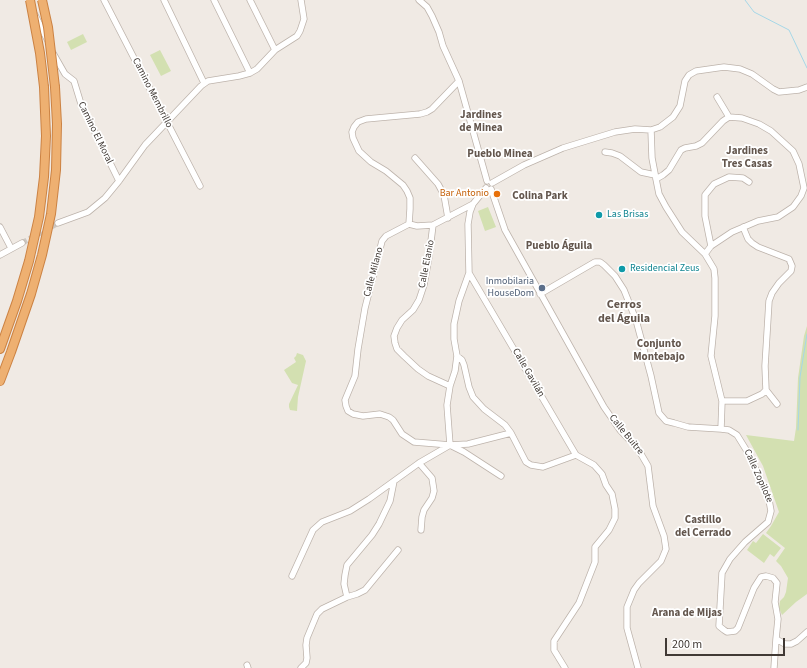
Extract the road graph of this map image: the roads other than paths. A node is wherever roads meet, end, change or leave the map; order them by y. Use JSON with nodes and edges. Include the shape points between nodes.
{"nodes":[{"id":1,"x":29,"y":0,"type":"edge"},
{"id":2,"x":42,"y":0,"type":"edge"},
{"id":3,"x":104,"y":0,"type":"edge"},
{"id":4,"x":164,"y":0,"type":"edge"},
{"id":5,"x":214,"y":0,"type":"edge"},
{"id":6,"x":250,"y":0,"type":"edge"},
{"id":7,"x":301,"y":0,"type":"edge"},
{"id":8,"x":419,"y":0,"type":"edge"},
{"id":9,"x":275,"y":50,"type":"junction"},
{"id":10,"x":250,"y":72,"type":"junction"},
{"id":11,"x":459,"y":81,"type":"junction"},
{"id":12,"x":204,"y":83,"type":"junction"},
{"id":13,"x":807,"y":87,"type":"edge"},
{"id":14,"x":717,"y":97,"type":"dead end"},
{"id":15,"x":729,"y":118,"type":"junction"},
{"id":16,"x":167,"y":122,"type":"junction"},
{"id":17,"x":651,"y":130,"type":"junction"},
{"id":18,"x":605,"y":152,"type":"dead end"},
{"id":19,"x":415,"y":158,"type":"dead end"},
{"id":20,"x":655,"y":177,"type":"junction"},
{"id":21,"x":119,"y":181,"type":"junction"},
{"id":22,"x":749,"y":182,"type":"dead end"},
{"id":23,"x":489,"y":185,"type":"junction"},
{"id":24,"x":200,"y":186,"type":"dead end"},
{"id":25,"x":473,"y":204,"type":"junction"},
{"id":26,"x":448,"y":218,"type":"junction"},
{"id":27,"x":58,"y":223,"type":"tunnel mouth"},
{"id":28,"x":409,"y":224,"type":"junction"},
{"id":29,"x":433,"y":225,"type":"junction"},
{"id":30,"x":0,"y":227,"type":"edge"},
{"id":31,"x":743,"y":227,"type":"junction"},
{"id":32,"x":22,"y":243,"type":"tunnel mouth"},
{"id":33,"x":711,"y":246,"type":"junction"},
{"id":34,"x":11,"y":248,"type":"junction"},
{"id":35,"x":705,"y":254,"type":"junction"},
{"id":36,"x":0,"y":255,"type":"edge"},
{"id":37,"x":469,"y":273,"type":"junction"},
{"id":38,"x":540,"y":294,"type":"junction"},
{"id":39,"x":0,"y":349,"type":"edge"},
{"id":40,"x":458,"y":356,"type":"junction"},
{"id":41,"x":0,"y":381,"type":"edge"},
{"id":42,"x":450,"y":386,"type":"junction"},
{"id":43,"x":766,"y":390,"type":"junction"},
{"id":44,"x":722,"y":401,"type":"junction"},
{"id":45,"x":777,"y":404,"type":"dead end"},
{"id":46,"x":721,"y":429,"type":"junction"},
{"id":47,"x":511,"y":433,"type":"junction"},
{"id":48,"x":450,"y":445,"type":"junction"},
{"id":49,"x":576,"y":455,"type":"junction"},
{"id":50,"x":419,"y":463,"type":"junction"},
{"id":51,"x":501,"y":476,"type":"dead end"},
{"id":52,"x":394,"y":481,"type":"junction"},
{"id":53,"x":421,"y":530,"type":"dead end"},
{"id":54,"x":398,"y":550,"type":"dead end"},
{"id":55,"x":292,"y":576,"type":"dead end"},
{"id":56,"x":347,"y":596,"type":"junction"},
{"id":57,"x":807,"y":632,"type":"edge"},
{"id":58,"x":776,"y":639,"type":"junction"},
{"id":59,"x":301,"y":668,"type":"edge"},
{"id":60,"x":564,"y":668,"type":"edge"},
{"id":61,"x":638,"y":668,"type":"edge"},
{"id":62,"x":774,"y":668,"type":"edge"}],
"edges":[{"from":1,"to":21,"type":"street","name":"Camino El Moral","via":[[58,63],[65,74],[74,81],[80,104]]},
{"from":1,"to":39,"type":"highway","bridge":true,"via":[[44,87],[44,177],[39,217],[29,260]]},
{"from":2,"to":41,"type":"highway","bridge":true,"via":[[55,88],[56,170],[51,214],[42,256]]},
{"from":3,"to":16,"type":"street","name":"Camino Membrillo"},
{"from":4,"to":12,"type":"street"},
{"from":5,"to":10,"type":"street"},
{"from":6,"to":9,"type":"street"},
{"from":7,"to":9,"type":"street","via":[[304,19],[300,31],[292,40]]},
{"from":8,"to":11,"type":"street","name":"Calle Buitre","via":[[432,16]]},
{"from":9,"to":10,"type":"street","via":[[257,69]]},
{"from":10,"to":12,"type":"street"},
{"from":11,"to":23,"type":"street","name":"Calle Buitre"},
{"from":11,"to":28,"type":"street","via":[[427,112],[366,119],[358,122],[352,132],[355,145],[364,157],[394,177],[407,191],[410,198]]},
{"from":12,"to":16,"type":"street"},
{"from":13,"to":17,"type":"street","via":[[779,92],[740,69],[724,67],[696,71],[685,81],[680,106],[673,117]]},
{"from":14,"to":15,"type":"street"},
{"from":15,"to":20,"type":"street","via":[[702,143],[681,150],[669,170]]},
{"from":15,"to":31,"type":"street","via":[[742,118],[759,124],[783,141],[793,151],[804,182],[801,196],[793,207],[778,216]]},
{"from":16,"to":21,"type":"street","via":[[145,145]]},
{"from":16,"to":24,"type":"street","name":"Camino Membrillo"},
{"from":17,"to":20,"type":"street"},
{"from":17,"to":23,"type":"street","via":[[615,132],[563,148],[524,165]]},
{"from":18,"to":20,"type":"street","via":[[620,156],[641,172]]},
{"from":19,"to":26,"type":"street","via":[[438,184],[444,195]]},
{"from":20,"to":35,"type":"street","via":[[659,194],[672,219]]},
{"from":21,"to":27,"type":"street","via":[[105,198],[88,212]]},
{"from":22,"to":33,"type":"street","via":[[743,178],[729,177],[714,184],[705,195],[705,216]]},
{"from":23,"to":25,"type":"street"},
{"from":23,"to":38,"type":"street","name":"Calle Buitre","via":[[505,230]]},
{"from":25,"to":26,"type":"street","name":"Calle Elanio"},
{"from":25,"to":37,"type":"street","via":[[468,224]]},
{"from":26,"to":29,"type":"street","name":"Calle Elanio"},
{"from":28,"to":29,"type":"street","name":"Calle Elanio"},
{"from":28,"to":48,"type":"street","name":"Calle Milano","via":[[386,236],[382,242],[365,308],[355,376],[345,400],[346,406],[353,414],[380,414],[390,417],[402,434],[414,442]]},
{"from":29,"to":42,"type":"street","name":"Calle Elanio","via":[[424,285],[419,300],[402,320],[394,336],[397,349],[418,369]]},
{"from":30,"to":34,"type":"street"},
{"from":31,"to":33,"type":"street"},
{"from":31,"to":43,"type":"street","via":[[752,243],[789,259],[792,266],[769,301]]},
{"from":32,"to":34,"type":"street"},
{"from":33,"to":35,"type":"street"},
{"from":34,"to":36,"type":"street"},
{"from":35,"to":44,"type":"street","via":[[714,269],[715,316],[711,356]]},
{"from":37,"to":40,"type":"street","via":[[454,324]]},
{"from":37,"to":49,"type":"street","name":"Calle Gavilán"},
{"from":38,"to":46,"type":"street","name":"Calle Zopilote","via":[[595,262],[604,264],[616,276],[636,320],[659,413],[666,421],[688,427]]},
{"from":38,"to":61,"type":"street","name":"Calle Buitre","via":[[612,420],[638,449],[648,466],[653,506],[666,549],[662,561],[634,590],[627,607],[627,628]]},
{"from":40,"to":42,"type":"street"},
{"from":40,"to":47,"type":"street","via":[[464,365],[473,397],[484,409],[506,425]]},
{"from":42,"to":48,"type":"street","via":[[447,405]]},
{"from":43,"to":44,"type":"street","via":[[747,401]]},
{"from":43,"to":45,"type":"street"},
{"from":44,"to":46,"type":"street"},
{"from":46,"to":58,"type":"street","name":"Calle Zopilote","via":[[733,432],[741,439],[761,479],[771,511],[768,522],[730,559],[722,573],[719,626],[727,632],[735,631],[741,625],[758,580],[770,576],[777,583]]},
{"from":47,"to":48,"type":"street","via":[[468,444]]},
{"from":47,"to":49,"type":"street","via":[[526,462],[531,465],[543,467]]},
{"from":48,"to":50,"type":"street"},
{"from":48,"to":51,"type":"street"},
{"from":49,"to":60,"type":"street","via":[[594,465],[602,474],[612,494],[615,518],[596,547],[595,562],[579,603],[554,641],[554,650]]},
{"from":50,"to":52,"type":"street"},
{"from":50,"to":53,"type":"street","via":[[432,478],[434,490],[424,510]]},
{"from":52,"to":55,"type":"street","via":[[350,511],[322,522],[314,530]]},
{"from":52,"to":56,"type":"street","via":[[390,500],[379,524],[347,565],[344,579]]},
{"from":54,"to":56,"type":"street","via":[[365,590]]},
{"from":56,"to":59,"type":"street","via":[[317,614],[306,645],[306,663]]},
{"from":57,"to":58,"type":"street","via":[[791,644]]},
{"from":58,"to":62,"type":"street"}]}
